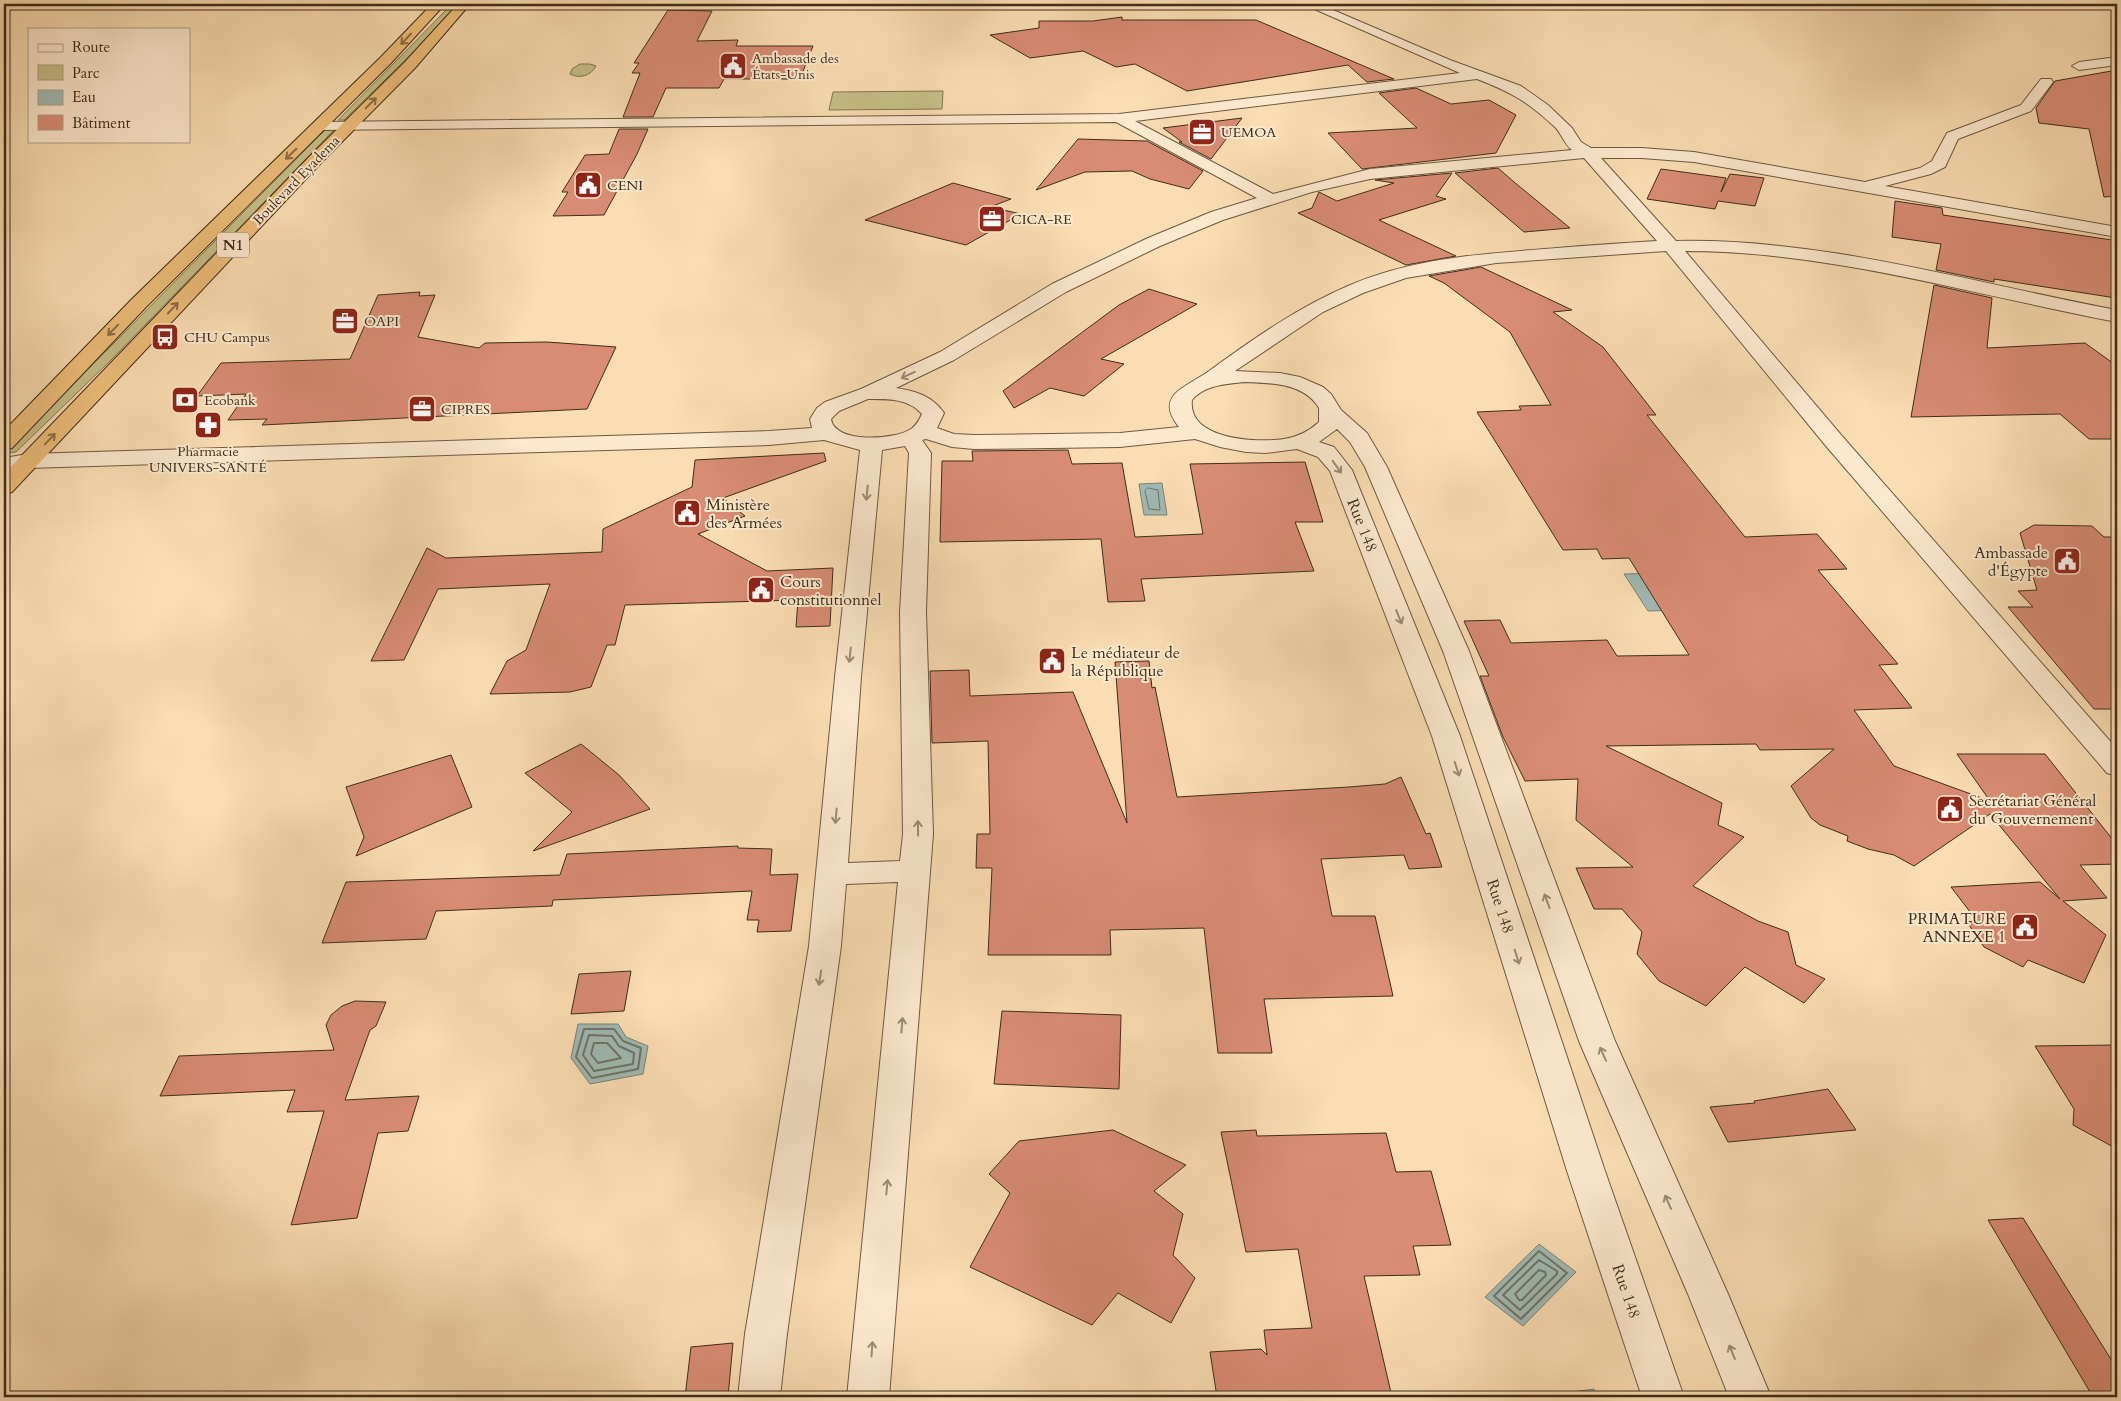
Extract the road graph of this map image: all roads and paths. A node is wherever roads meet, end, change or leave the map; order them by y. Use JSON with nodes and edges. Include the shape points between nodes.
{"nodes":[{"id":1,"x":440,"y":4,"type":"edge"},
{"id":2,"x":464,"y":4,"type":"edge"},
{"id":3,"x":1309,"y":4,"type":"edge"},
{"id":4,"x":2117,"y":61,"type":"edge"},
{"id":5,"x":2080,"y":66,"type":"dead end"},
{"id":6,"x":1480,"y":75,"type":"junction"},
{"id":7,"x":2046,"y":82,"type":"dead end"},
{"id":8,"x":1119,"y":118,"type":"junction"},
{"id":9,"x":319,"y":126,"type":"junction"},
{"id":10,"x":349,"y":126,"type":"junction"},
{"id":11,"x":1588,"y":153,"type":"junction"},
{"id":12,"x":1863,"y":186,"type":"junction"},
{"id":13,"x":1271,"y":198,"type":"junction"},
{"id":14,"x":2117,"y":232,"type":"edge"},
{"id":15,"x":1671,"y":246,"type":"junction"},
{"id":16,"x":2109,"y":315,"type":"edge"},
{"id":17,"x":2117,"y":326,"type":"edge"},
{"id":18,"x":947,"y":356,"type":"junction"},
{"id":19,"x":1207,"y":382,"type":"junction"},
{"id":20,"x":932,"y":391,"type":"junction"},
{"id":21,"x":868,"y":393,"type":"junction"},
{"id":22,"x":1332,"y":413,"type":"junction"},
{"id":23,"x":1199,"y":432,"type":"junction"},
{"id":24,"x":829,"y":434,"type":"junction"},
{"id":25,"x":917,"y":435,"type":"junction"},
{"id":26,"x":1298,"y":442,"type":"junction"},
{"id":27,"x":4,"y":443,"type":"edge"},
{"id":28,"x":872,"y":444,"type":"junction"},
{"id":29,"x":28,"y":461,"type":"junction"},
{"id":30,"x":4,"y":465,"type":"edge"},
{"id":31,"x":4,"y":487,"type":"edge"},
{"id":32,"x":2117,"y":767,"type":"edge"},
{"id":33,"x":1532,"y":860,"type":"junction"},
{"id":34,"x":1487,"y":862,"type":"junction"},
{"id":35,"x":915,"y":871,"type":"junction"},
{"id":36,"x":831,"y":874,"type":"junction"},
{"id":37,"x":759,"y":1397,"type":"edge"},
{"id":38,"x":868,"y":1397,"type":"edge"},
{"id":39,"x":1663,"y":1397,"type":"edge"},
{"id":40,"x":1750,"y":1397,"type":"edge"}],
"edges":[{"from":1,"to":9,"type":"highway","name":"Boulevard Eyadema","number":"N1","one_way":true},
{"from":10,"to":2,"type":"highway","name":"Boulevard Eyadema","number":"N1","one_way":true,"via":[[410,65]]},
{"from":3,"to":6,"type":"street"},
{"from":4,"to":5,"type":"street"},
{"from":6,"to":8,"type":"street"},
{"from":6,"to":11,"type":"street","via":[[1516,89],[1543,108],[1575,145]]},
{"from":7,"to":12,"type":"street","via":[[2026,108],[1952,136],[1940,164],[1895,180]]},
{"from":8,"to":10,"type":"street"},
{"from":8,"to":13,"type":"street"},
{"from":9,"to":10,"type":"street"},
{"from":9,"to":27,"type":"highway","name":"Boulevard Eyadema","number":"N1","one_way":true,"via":[[139,303]]},
{"from":29,"to":10,"type":"highway","name":"Boulevard Eyadema","number":"N1","one_way":true},
{"from":11,"to":12,"type":"street","via":[[1694,157]]},
{"from":11,"to":13,"type":"street","via":[[1370,174]]},
{"from":11,"to":15,"type":"street"},
{"from":12,"to":14,"type":"street"},
{"from":13,"to":18,"type":"street","via":[[1154,242],[1059,288]]},
{"from":15,"to":16,"type":"street","via":[[1734,248],[1826,259]]},
{"from":15,"to":19,"type":"street","via":[[1527,255],[1465,262],[1404,274],[1358,288],[1309,311],[1267,337]]},
{"from":15,"to":32,"type":"street","via":[[1834,441]]},
{"from":16,"to":17,"type":"street"},
{"from":18,"to":20,"type":"street"},
{"from":18,"to":21,"type":"street","one_way":true},
{"from":19,"to":22,"type":"street","via":[[1245,376],[1286,380],[1319,394]]},
{"from":19,"to":23,"type":"street","via":[[1184,396],[1180,405],[1181,414],[1188,424]]},
{"from":20,"to":21,"type":"street","via":[[905,395]]},
{"from":20,"to":25,"type":"street","via":[[932,422]]},
{"from":21,"to":24,"type":"street","via":[[851,396],[827,409],[822,426]]},
{"from":22,"to":26,"type":"street","via":[[1329,424],[1317,435]]},
{"from":22,"to":33,"type":"street","via":[[1359,438],[1376,467],[1456,651]]},
{"from":23,"to":25,"type":"street","via":[[1120,440],[974,442]]},
{"from":23,"to":26,"type":"street","via":[[1236,444],[1257,446]]},
{"from":24,"to":28,"type":"street","via":[[847,442]]},
{"from":24,"to":29,"type":"street"},
{"from":25,"to":28,"type":"street"},
{"from":35,"to":25,"type":"street","one_way":true,"via":[[918,834],[913,612],[920,453]]},
{"from":26,"to":34,"type":"street","name":"Rue 148","one_way":true,"via":[[1326,452],[1341,470],[1446,736]]},
{"from":28,"to":36,"type":"street","one_way":true},
{"from":29,"to":30,"type":"street"},
{"from":29,"to":31,"type":"highway","name":"Boulevard Eyadema","number":"N1"},
{"from":33,"to":34,"type":"street"},
{"from":40,"to":33,"type":"street","one_way":true,"via":[[1597,1041]]},
{"from":34,"to":39,"type":"street","name":"Rue 148","one_way":true,"via":[[1586,1171]]},
{"from":35,"to":36,"type":"street"},
{"from":38,"to":35,"type":"street","one_way":true},
{"from":36,"to":37,"type":"street","one_way":true,"via":[[825,946]]}]}
